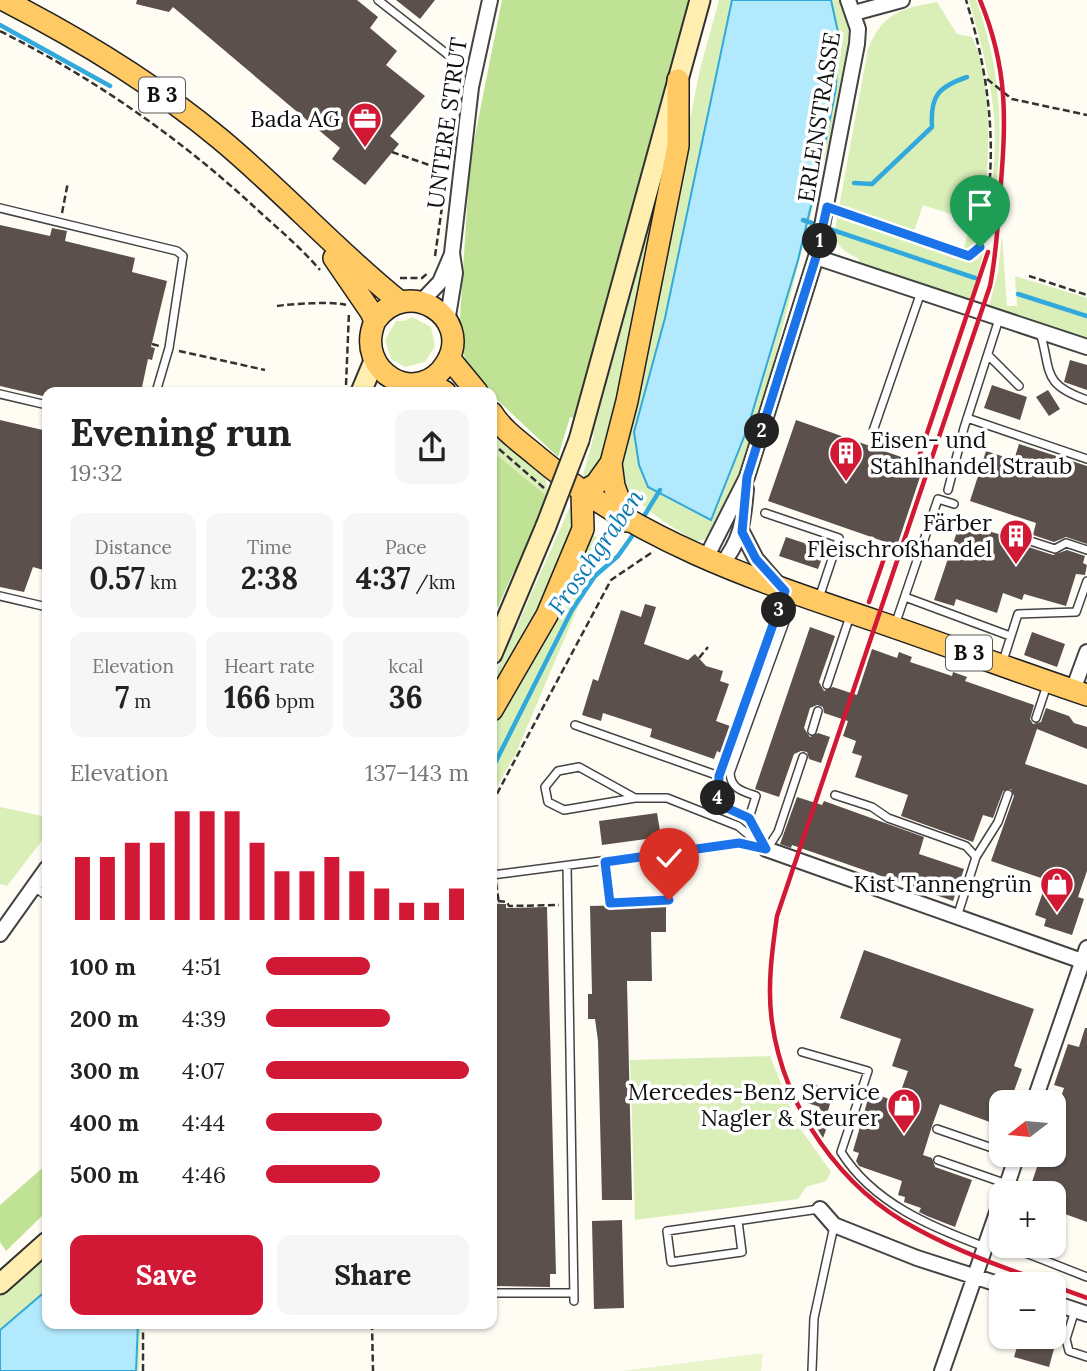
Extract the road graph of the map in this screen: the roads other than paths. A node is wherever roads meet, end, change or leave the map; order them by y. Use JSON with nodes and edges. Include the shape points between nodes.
{"nodes":[{"id":1,"x":4,"y":0,"type":"edge"},
{"id":2,"x":378,"y":0,"type":"edge"},
{"id":3,"x":489,"y":0,"type":"edge"},
{"id":4,"x":700,"y":0,"type":"edge"},
{"id":5,"x":902,"y":0,"type":"edge"},
{"id":6,"x":851,"y":6,"type":"edge"},
{"id":7,"x":456,"y":61,"type":"dead end"},
{"id":8,"x":678,"y":80,"type":"junction"},
{"id":9,"x":0,"y":208,"type":"edge"},
{"id":10,"x":301,"y":214,"type":"junction"},
{"id":11,"x":818,"y":250,"type":"junction"},
{"id":12,"x":452,"y":253,"type":"junction"},
{"id":13,"x":921,"y":292,"type":"junction"},
{"id":14,"x":411,"y":302,"type":"junction"},
{"id":15,"x":1000,"y":318,"type":"junction"},
{"id":16,"x":374,"y":321,"type":"junction"},
{"id":17,"x":447,"y":322,"type":"junction"},
{"id":18,"x":1040,"y":331,"type":"junction"},
{"id":19,"x":1087,"y":347,"type":"edge"},
{"id":20,"x":988,"y":355,"type":"junction"},
{"id":21,"x":449,"y":358,"type":"junction"},
{"id":22,"x":374,"y":361,"type":"junction"},
{"id":23,"x":426,"y":381,"type":"junction"},
{"id":24,"x":1018,"y":386,"type":"dead end"},
{"id":25,"x":157,"y":387,"type":"edge"},
{"id":26,"x":364,"y":387,"type":"edge"},
{"id":27,"x":393,"y":387,"type":"edge"},
{"id":28,"x":436,"y":387,"type":"edge"},
{"id":29,"x":473,"y":387,"type":"edge"},
{"id":30,"x":0,"y":394,"type":"edge"},
{"id":31,"x":1087,"y":400,"type":"edge"},
{"id":32,"x":42,"y":404,"type":"edge"},
{"id":33,"x":968,"y":418,"type":"junction"},
{"id":34,"x":497,"y":420,"type":"edge"},
{"id":35,"x":873,"y":430,"type":"dead end"},
{"id":36,"x":1087,"y":459,"type":"edge"},
{"id":37,"x":611,"y":463,"type":"junction"},
{"id":38,"x":747,"y":477,"type":"junction"},
{"id":39,"x":948,"y":490,"type":"dead end"},
{"id":40,"x":582,"y":492,"type":"junction"},
{"id":41,"x":954,"y":504,"type":"dead end"},
{"id":42,"x":765,"y":513,"type":"dead end"},
{"id":43,"x":627,"y":521,"type":"junction"},
{"id":44,"x":583,"y":529,"type":"junction"},
{"id":45,"x":742,"y":532,"type":"junction"},
{"id":46,"x":1018,"y":537,"type":"dead end"},
{"id":47,"x":1087,"y":550,"type":"edge"},
{"id":48,"x":713,"y":563,"type":"junction"},
{"id":49,"x":1087,"y":581,"type":"edge"},
{"id":50,"x":790,"y":593,"type":"junction"},
{"id":51,"x":0,"y":596,"type":"edge"},
{"id":52,"x":905,"y":597,"type":"junction"},
{"id":53,"x":818,"y":602,"type":"junction"},
{"id":54,"x":42,"y":606,"type":"edge"},
{"id":55,"x":850,"y":613,"type":"junction"},
{"id":56,"x":894,"y":628,"type":"junction"},
{"id":57,"x":1010,"y":636,"type":"junction"},
{"id":58,"x":497,"y":642,"type":"edge"},
{"id":59,"x":1086,"y":656,"type":"edge"},
{"id":60,"x":1002,"y":664,"type":"junction"},
{"id":61,"x":1049,"y":681,"type":"junction"},
{"id":62,"x":827,"y":685,"type":"dead end"},
{"id":63,"x":1080,"y":692,"type":"edge"},
{"id":64,"x":497,"y":701,"type":"edge"},
{"id":65,"x":818,"y":711,"type":"dead end"},
{"id":66,"x":1035,"y":718,"type":"dead end"},
{"id":67,"x":575,"y":725,"type":"dead end"},
{"id":68,"x":812,"y":730,"type":"dead end"},
{"id":69,"x":803,"y":757,"type":"dead end"},
{"id":70,"x":719,"y":776,"type":"junction"},
{"id":71,"x":1008,"y":793,"type":"dead end"},
{"id":72,"x":835,"y":795,"type":"dead end"},
{"id":73,"x":635,"y":798,"type":"junction"},
{"id":74,"x":749,"y":818,"type":"junction"},
{"id":75,"x":766,"y":849,"type":"junction"},
{"id":76,"x":976,"y":857,"type":"junction"},
{"id":77,"x":567,"y":866,"type":"junction"},
{"id":78,"x":42,"y":875,"type":"edge"},
{"id":79,"x":497,"y":875,"type":"edge"},
{"id":80,"x":34,"y":887,"type":"junction"},
{"id":81,"x":42,"y":893,"type":"edge"},
{"id":82,"x":957,"y":916,"type":"junction"},
{"id":83,"x":0,"y":934,"type":"edge"},
{"id":84,"x":1085,"y":955,"type":"edge"},
{"id":85,"x":802,"y":1052,"type":"dead end"},
{"id":86,"x":1038,"y":1090,"type":"edge"},
{"id":87,"x":937,"y":1129,"type":"dead end"},
{"id":88,"x":989,"y":1147,"type":"edge"},
{"id":89,"x":938,"y":1160,"type":"dead end"},
{"id":90,"x":989,"y":1182,"type":"edge"},
{"id":91,"x":820,"y":1209,"type":"joint"},
{"id":92,"x":738,"y":1221,"type":"junction"},
{"id":93,"x":834,"y":1225,"type":"junction"},
{"id":94,"x":989,"y":1241,"type":"edge"},
{"id":95,"x":42,"y":1246,"type":"edge"},
{"id":96,"x":989,"y":1246,"type":"edge"},
{"id":97,"x":1039,"y":1258,"type":"edge"},
{"id":98,"x":975,"y":1276,"type":"junction"},
{"id":99,"x":1087,"y":1277,"type":"edge"},
{"id":100,"x":989,"y":1281,"type":"edge"},
{"id":101,"x":0,"y":1284,"type":"edge"},
{"id":102,"x":497,"y":1293,"type":"edge"},
{"id":103,"x":1081,"y":1312,"type":"edge"},
{"id":104,"x":1066,"y":1339,"type":"joint"},
{"id":105,"x":1087,"y":1357,"type":"edge"},
{"id":106,"x":812,"y":1371,"type":"edge"},
{"id":107,"x":942,"y":1371,"type":"edge"}],
"edges":[{"from":1,"to":10,"type":"main road","number":"B 3","via":[[97,51],[165,97],[241,156]]},
{"from":2,"to":7,"type":"lane"},
{"from":3,"to":12,"type":"street","name":"UNTERE STRUT","via":[[471,87]]},
{"from":4,"to":8,"type":"main road"},
{"from":5,"to":6,"type":"street","name":"ERLENSTRASSE"},
{"from":6,"to":11,"type":"street","name":"ERLENSTRASSE","via":[[857,44]]},
{"from":8,"to":37,"type":"main road","via":[[678,146]]},
{"from":8,"to":58,"type":"main road","bridge":true,"via":[[579,440]]},
{"from":9,"to":25,"type":"lane","via":[[183,256],[169,348]]},
{"from":10,"to":14,"type":"main road","number":"B 3","via":[[379,286]]},
{"from":10,"to":16,"type":"main road","number":"B 3","via":[[354,284]]},
{"from":11,"to":13,"type":"street"},
{"from":11,"to":38,"type":"street","name":"ERLENSTRASSE"},
{"from":12,"to":14,"type":"street","name":"UNTERE STRUT","via":[[440,282]]},
{"from":12,"to":17,"type":"street","name":"UNTERE STRUT","via":[[455,273]]},
{"from":13,"to":15,"type":"street"},
{"from":13,"to":35,"type":"lane"},
{"from":14,"to":16,"type":"main road","via":[[386,309]]},
{"from":14,"to":17,"type":"main road","number":"B 3","via":[[431,306]]},
{"from":15,"to":18,"type":"street"},
{"from":15,"to":20,"type":"lane"},
{"from":16,"to":22,"type":"main road","via":[[369,341]]},
{"from":17,"to":21,"type":"main road","via":[[452,341]]},
{"from":18,"to":19,"type":"street"},
{"from":18,"to":31,"type":"lane","via":[[1054,381],[1063,391]]},
{"from":20,"to":24,"type":"lane"},
{"from":20,"to":33,"type":"lane"},
{"from":21,"to":23,"type":"main road"},
{"from":21,"to":29,"type":"main road"},
{"from":22,"to":26,"type":"main road"},
{"from":22,"to":27,"type":"main road"},
{"from":23,"to":27,"type":"main road"},
{"from":23,"to":28,"type":"main road"},
{"from":30,"to":32,"type":"lane"},
{"from":33,"to":36,"type":"lane"},
{"from":33,"to":39,"type":"lane"},
{"from":34,"to":40,"type":"main road","number":"B 3"},
{"from":37,"to":40,"type":"main road","via":[[596,484]]},
{"from":37,"to":43,"type":"main road"},
{"from":38,"to":45,"type":"street","name":"ERLENSTRASSE"},
{"from":38,"to":48,"type":"street","name":"ERLENSTRASSE"},
{"from":40,"to":43,"type":"main road","number":"B 3"},
{"from":40,"to":44,"type":"main road"},
{"from":41,"to":52,"type":"lane","via":[[938,499]]},
{"from":42,"to":53,"type":"lane","via":[[839,538]]},
{"from":43,"to":44,"type":"main road","via":[[606,521]]},
{"from":43,"to":48,"type":"main road","number":"B 3"},
{"from":44,"to":64,"type":"main road","via":[[547,615]]},
{"from":45,"to":48,"type":"street","name":"ERLENSTRASSE","via":[[735,548]]},
{"from":45,"to":50,"type":"street","via":[[756,559]]},
{"from":46,"to":47,"type":"lane","via":[[1055,549],[1066,543]]},
{"from":48,"to":50,"type":"main road","number":"B 3"},
{"from":49,"to":57,"type":"lane","via":[[1076,612],[1018,614]]},
{"from":50,"to":53,"type":"main road","number":"B 3"},
{"from":50,"to":70,"type":"lane"},
{"from":50,"to":74,"type":"lane","via":[[730,773],[735,788],[756,796]]},
{"from":51,"to":54,"type":"lane"},
{"from":52,"to":56,"type":"lane"},
{"from":52,"to":57,"type":"lane"},
{"from":53,"to":55,"type":"main road","number":"B 3"},
{"from":55,"to":56,"type":"main road","number":"B 3"},
{"from":55,"to":62,"type":"lane"},
{"from":56,"to":60,"type":"main road","number":"B 3"},
{"from":57,"to":60,"type":"lane"},
{"from":59,"to":63,"type":"street"},
{"from":60,"to":61,"type":"main road","number":"B 3"},
{"from":61,"to":63,"type":"main road","number":"B 3"},
{"from":61,"to":66,"type":"lane"},
{"from":65,"to":68,"type":"lane"},
{"from":67,"to":70,"type":"lane"},
{"from":69,"to":75,"type":"lane","via":[[778,832]]},
{"from":70,"to":74,"type":"lane","via":[[718,804]]},
{"from":71,"to":76,"type":"lane","via":[[998,822]]},
{"from":72,"to":76,"type":"lane","via":[[966,846]]},
{"from":73,"to":73,"type":"lane","via":[[579,767],[558,771],[545,787],[548,802],[564,810]]},
{"from":73,"to":75,"type":"lane","via":[[667,798],[737,826]]},
{"from":74,"to":75,"type":"lane"},
{"from":75,"to":77,"type":"lane","via":[[739,843]]},
{"from":75,"to":82,"type":"street"},
{"from":76,"to":82,"type":"lane"},
{"from":77,"to":79,"type":"lane"},
{"from":77,"to":102,"type":"lane","via":[[574,1297]]},
{"from":78,"to":80,"type":"street"},
{"from":80,"to":81,"type":"lane"},
{"from":80,"to":83,"type":"street"},
{"from":82,"to":84,"type":"street"},
{"from":84,"to":86,"type":"street"},
{"from":85,"to":94,"type":"lane","via":[[868,1070],[841,1152],[850,1166],[907,1215]]},
{"from":87,"to":88,"type":"lane"},
{"from":89,"to":90,"type":"lane"},
{"from":91,"to":92,"type":"lane"},
{"from":91,"to":93,"type":"street"},
{"from":92,"to":92,"type":"lane","via":[[667,1231],[671,1262],[742,1252]]},
{"from":93,"to":98,"type":"street","via":[[916,1262]]},
{"from":93,"to":106,"type":"lane","via":[[814,1318]]},
{"from":95,"to":101,"type":"main road"},
{"from":96,"to":98,"type":"street"},
{"from":97,"to":99,"type":"lane"},
{"from":98,"to":100,"type":"street"},
{"from":98,"to":107,"type":"street"},
{"from":103,"to":104,"type":"lane"},
{"from":104,"to":105,"type":"lane","via":[[1069,1351]]}]}
